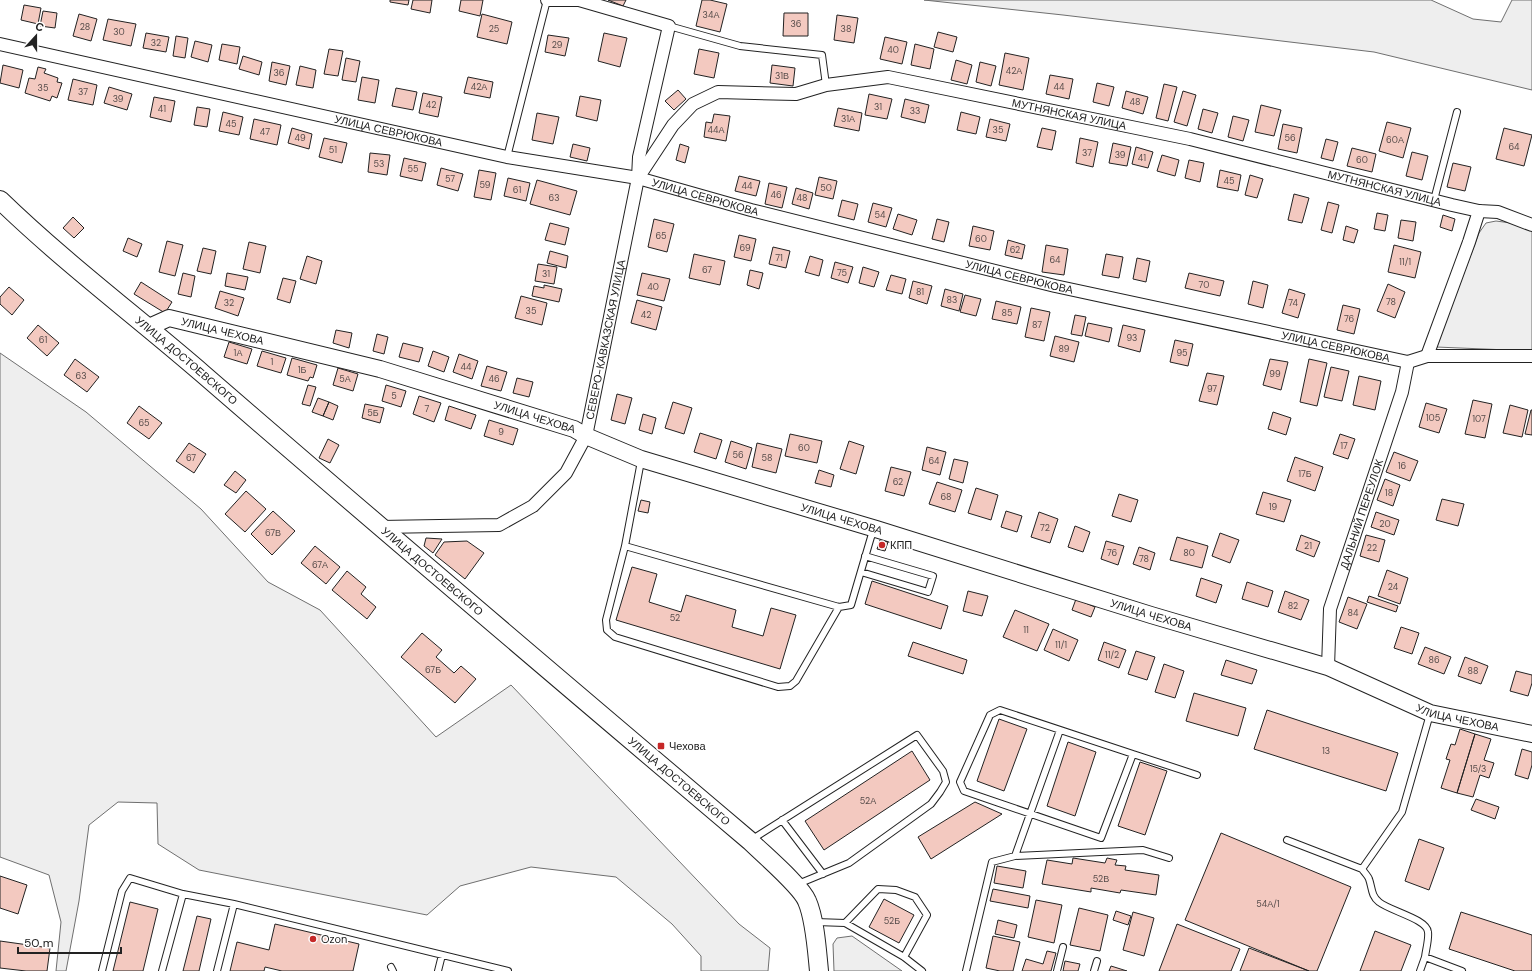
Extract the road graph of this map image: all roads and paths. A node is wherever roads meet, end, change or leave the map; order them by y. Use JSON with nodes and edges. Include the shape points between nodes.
{"nodes":[{"id":1,"x":547,"y":0,"type":"edge"},
{"id":2,"x":669,"y":26,"type":"junction"},
{"id":3,"x":0,"y":44,"type":"edge"},
{"id":4,"x":826,"y":85,"type":"junction"},
{"id":5,"x":1458,"y":112,"type":"dead end"},
{"id":6,"x":507,"y":157,"type":"junction"},
{"id":7,"x":638,"y":178,"type":"junction"},
{"id":8,"x":0,"y":200,"type":"edge"},
{"id":9,"x":1434,"y":200,"type":"junction"},
{"id":10,"x":1478,"y":211,"type":"junction"},
{"id":11,"x":1532,"y":225,"type":"edge"},
{"id":12,"x":149,"y":327,"type":"junction"},
{"id":13,"x":1427,"y":356,"type":"junction"},
{"id":14,"x":1532,"y":356,"type":"edge"},
{"id":15,"x":1408,"y":362,"type":"junction"},
{"id":16,"x":586,"y":436,"type":"junction"},
{"id":17,"x":641,"y":459,"type":"junction"},
{"id":18,"x":380,"y":527,"type":"junction"},
{"id":19,"x":876,"y":529,"type":"junction"},
{"id":20,"x":625,"y":546,"type":"junction"},
{"id":21,"x":865,"y":556,"type":"junction"},
{"id":22,"x":860,"y":572,"type":"junction"},
{"id":23,"x":839,"y":607,"type":"junction"},
{"id":24,"x":1328,"y":667,"type":"junction"},
{"id":25,"x":1430,"y":713,"type":"junction"},
{"id":26,"x":1060,"y":730,"type":"junction"},
{"id":27,"x":1532,"y":734,"type":"edge"},
{"id":28,"x":1133,"y":754,"type":"junction"},
{"id":29,"x":1197,"y":775,"type":"dead end"},
{"id":30,"x":1030,"y":814,"type":"junction"},
{"id":31,"x":782,"y":820,"type":"junction"},
{"id":32,"x":1287,"y":840,"type":"dead end"},
{"id":33,"x":750,"y":841,"type":"junction"},
{"id":34,"x":1015,"y":856,"type":"junction"},
{"id":35,"x":1169,"y":858,"type":"dead end"},
{"id":36,"x":1362,"y":869,"type":"junction"},
{"id":37,"x":823,"y":874,"type":"junction"},
{"id":38,"x":795,"y":885,"type":"junction"},
{"id":39,"x":183,"y":894,"type":"junction"},
{"id":40,"x":234,"y":904,"type":"junction"},
{"id":41,"x":812,"y":921,"type":"junction"},
{"id":42,"x":845,"y":923,"type":"junction"},
{"id":43,"x":1063,"y":947,"type":"dead end"},
{"id":44,"x":442,"y":955,"type":"junction"},
{"id":45,"x":1425,"y":957,"type":"junction"},
{"id":46,"x":904,"y":958,"type":"junction"},
{"id":47,"x":1097,"y":961,"type":"dead end"},
{"id":48,"x":102,"y":971,"type":"edge"},
{"id":49,"x":162,"y":971,"type":"edge"},
{"id":50,"x":217,"y":971,"type":"edge"},
{"id":51,"x":438,"y":971,"type":"edge"},
{"id":52,"x":508,"y":971,"type":"edge"},
{"id":53,"x":818,"y":971,"type":"edge"},
{"id":54,"x":922,"y":971,"type":"edge"},
{"id":55,"x":966,"y":971,"type":"edge"},
{"id":56,"x":1057,"y":971,"type":"edge"},
{"id":57,"x":1094,"y":971,"type":"edge"},
{"id":58,"x":1420,"y":971,"type":"edge"},
{"id":59,"x":1462,"y":971,"type":"edge"}],
"edges":[{"from":1,"to":2,"type":"street","via":[[579,0]]},
{"from":1,"to":6,"type":"lane"},
{"from":2,"to":4,"type":"lane","via":[[740,46],[822,55]]},
{"from":2,"to":7,"type":"street","name":"СЕВЕРО-КАВКАЗСКАЯ УЛИЦА","via":[[639,157]]},
{"from":3,"to":6,"type":"street","name":"УЛИЦА СЕВРЮКОВА"},
{"from":4,"to":7,"type":"street","name":"МУТНЯНСКАЯ УЛИЦА","via":[[796,94],[718,92],[694,104],[673,125]]},
{"from":4,"to":9,"type":"street","name":"МУТНЯНСКАЯ УЛИЦА","via":[[888,77],[1190,139]]},
{"from":5,"to":9,"type":"lane"},
{"from":6,"to":7,"type":"street","name":"УЛИЦА СЕВРЮКОВА"},
{"from":7,"to":15,"type":"street","name":"УЛИЦА СЕВРЮКОВА","via":[[751,210],[1055,286]]},
{"from":7,"to":16,"type":"street","name":"СЕВЕРО-КАВКАЗСКАЯ УЛИЦА"},
{"from":8,"to":12,"type":"main road","name":"УЛИЦА ДОСТОЕВСКОГО","via":[[32,230]]},
{"from":9,"to":10,"type":"street","name":"МУТНЯНСКАЯ УЛИЦА"},
{"from":10,"to":11,"type":"street","name":"МУТНЯНСКАЯ УЛИЦА","via":[[1498,212]]},
{"from":10,"to":13,"type":"street"},
{"from":12,"to":16,"type":"street","name":"УЛИЦА ЧЕХОВА","via":[[169,318],[380,369],[574,429]]},
{"from":12,"to":18,"type":"main road","name":"УЛИЦА ДОСТОЕВСКОГО"},
{"from":13,"to":14,"type":"street"},
{"from":13,"to":15,"type":"street"},
{"from":15,"to":24,"type":"street","name":"ДАЛЬНИЙ ПЕРЕУЛОК","via":[[1402,392],[1330,609]]},
{"from":16,"to":17,"type":"street","name":"УЛИЦА ЧЕХОВА"},
{"from":16,"to":18,"type":"street","name":"СЕВЕРО-КАВКАЗСКАЯ УЛИЦА","via":[[566,473],[533,506],[499,525]]},
{"from":17,"to":19,"type":"street","name":"УЛИЦА ЧЕХОВА"},
{"from":17,"to":20,"type":"lane"},
{"from":18,"to":33,"type":"main road","name":"УЛИЦА ДОСТОЕВСКОГО"},
{"from":19,"to":21,"type":"lane"},
{"from":19,"to":24,"type":"street","name":"УЛИЦА ЧЕХОВА","via":[[1152,616]]},
{"from":20,"to":23,"type":"lane"},
{"from":20,"to":23,"type":"lane","via":[[606,620],[607,630],[615,637],[778,687],[790,686],[796,681]]},
{"from":21,"to":22,"type":"lane"},
{"from":21,"to":22,"type":"lane","via":[[934,576],[928,592]]},
{"from":22,"to":23,"type":"lane","via":[[851,605]]},
{"from":24,"to":25,"type":"street","name":"УЛИЦА ЧЕХОВА"},
{"from":25,"to":27,"type":"street","name":"УЛИЦА ЧЕХОВА"},
{"from":25,"to":36,"type":"lane","via":[[1402,812]]},
{"from":26,"to":28,"type":"lane"},
{"from":26,"to":30,"type":"lane"},
{"from":26,"to":30,"type":"lane","via":[[1000,710],[990,715],[960,782],[964,791]]},
{"from":28,"to":29,"type":"lane"},
{"from":28,"to":30,"type":"lane","via":[[1101,838]]},
{"from":30,"to":34,"type":"lane"},
{"from":31,"to":33,"type":"lane"},
{"from":31,"to":37,"type":"lane"},
{"from":31,"to":37,"type":"lane","via":[[917,735],[943,771],[946,782],[940,792],[931,804],[849,863]]},
{"from":32,"to":36,"type":"lane"},
{"from":33,"to":38,"type":"main road","name":"УЛИЦА ДОСТОЕВСКОГО"},
{"from":34,"to":35,"type":"lane","via":[[1143,850]]},
{"from":34,"to":55,"type":"lane","via":[[992,862]]},
{"from":36,"to":45,"type":"lane","via":[[1369,878],[1371,892],[1378,902],[1425,925],[1428,932]]},
{"from":37,"to":38,"type":"lane"},
{"from":38,"to":41,"type":"main road","name":"УЛИЦА ДОСТОЕВСКОГО","via":[[807,900]]},
{"from":39,"to":40,"type":"lane"},
{"from":39,"to":48,"type":"lane","via":[[130,878],[122,891]]},
{"from":39,"to":49,"type":"lane"},
{"from":40,"to":44,"type":"lane"},
{"from":40,"to":50,"type":"lane"},
{"from":41,"to":42,"type":"lane"},
{"from":41,"to":53,"type":"main road","name":"УЛИЦА ДОСТОЕВСКОГО"},
{"from":42,"to":46,"type":"lane"},
{"from":42,"to":46,"type":"lane","via":[[878,889],[896,890],[915,897],[927,915]]},
{"from":43,"to":56,"type":"lane"},
{"from":44,"to":51,"type":"lane"},
{"from":44,"to":52,"type":"lane"},
{"from":45,"to":58,"type":"lane"},
{"from":45,"to":59,"type":"lane"},
{"from":46,"to":54,"type":"lane"},
{"from":47,"to":57,"type":"lane"}]}
